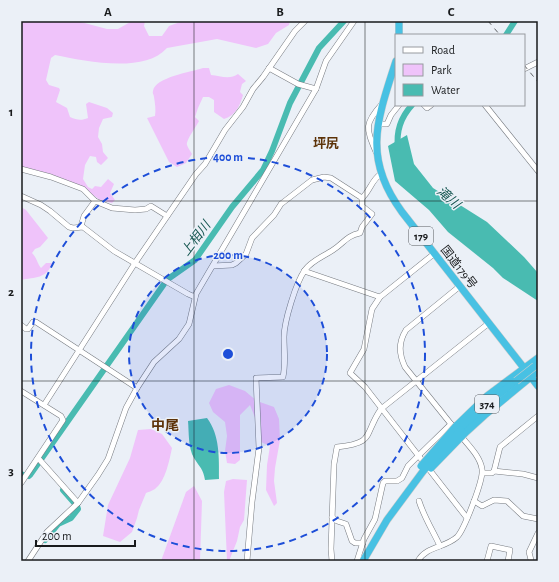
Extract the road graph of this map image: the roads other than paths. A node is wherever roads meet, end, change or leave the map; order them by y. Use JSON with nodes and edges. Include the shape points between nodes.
{"nodes":[{"id":1,"x":305,"y":21,"type":"edge"},
{"id":2,"x":354,"y":21,"type":"edge"},
{"id":3,"x":399,"y":21,"type":"edge"},
{"id":4,"x":399,"y":34,"type":"edge"},
{"id":5,"x":538,"y":62,"type":"edge"},
{"id":6,"x":395,"y":64,"type":"edge"},
{"id":7,"x":269,"y":68,"type":"junction"},
{"id":8,"x":525,"y":68,"type":"edge"},
{"id":9,"x":316,"y":89,"type":"junction"},
{"id":10,"x":383,"y":103,"type":"junction"},
{"id":11,"x":398,"y":106,"type":"edge"},
{"id":12,"x":486,"y":106,"type":"edge"},
{"id":13,"x":378,"y":124,"type":"junction"},
{"id":14,"x":376,"y":154,"type":"junction"},
{"id":15,"x":21,"y":169,"type":"edge"},
{"id":16,"x":538,"y":171,"type":"edge"},
{"id":17,"x":381,"y":174,"type":"junction"},
{"id":18,"x":21,"y":196,"type":"edge"},
{"id":19,"x":362,"y":198,"type":"junction"},
{"id":20,"x":95,"y":200,"type":"junction"},
{"id":21,"x":167,"y":216,"type":"junction"},
{"id":22,"x":80,"y":226,"type":"junction"},
{"id":23,"x":435,"y":253,"type":"junction"},
{"id":24,"x":135,"y":263,"type":"junction"},
{"id":25,"x":213,"y":266,"type":"junction"},
{"id":26,"x":304,"y":271,"type":"junction"},
{"id":27,"x":460,"y":286,"type":"junction"},
{"id":28,"x":195,"y":297,"type":"junction"},
{"id":29,"x":380,"y":297,"type":"junction"},
{"id":30,"x":489,"y":323,"type":"junction"},
{"id":31,"x":21,"y":325,"type":"edge"},
{"id":32,"x":79,"y":350,"type":"junction"},
{"id":33,"x":538,"y":358,"type":"edge"},
{"id":34,"x":537,"y":367,"type":"edge"},
{"id":35,"x":524,"y":368,"type":"junction"},
{"id":36,"x":530,"y":376,"type":"junction"},
{"id":37,"x":416,"y":381,"type":"junction"},
{"id":38,"x":538,"y":386,"type":"edge"},
{"id":39,"x":137,"y":388,"type":"junction"},
{"id":40,"x":21,"y":390,"type":"edge"},
{"id":41,"x":44,"y":405,"type":"junction"},
{"id":42,"x":381,"y":409,"type":"junction"},
{"id":43,"x":538,"y":416,"type":"edge"},
{"id":44,"x":459,"y":430,"type":"junction"},
{"id":45,"x":418,"y":456,"type":"junction"},
{"id":46,"x":40,"y":460,"type":"junction"},
{"id":47,"x":426,"y":470,"type":"junction"},
{"id":48,"x":494,"y":471,"type":"junction"},
{"id":49,"x":483,"y":473,"type":"junction"},
{"id":50,"x":538,"y":478,"type":"edge"},
{"id":51,"x":21,"y":483,"type":"edge"},
{"id":52,"x":402,"y":499,"type":"junction"},
{"id":53,"x":419,"y":501,"type":"dead end"},
{"id":54,"x":474,"y":501,"type":"junction"},
{"id":55,"x":77,"y":504,"type":"junction"},
{"id":56,"x":332,"y":517,"type":"junction"},
{"id":57,"x":467,"y":518,"type":"junction"},
{"id":58,"x":538,"y":519,"type":"edge"},
{"id":59,"x":538,"y":533,"type":"edge"},
{"id":60,"x":363,"y":543,"type":"junction"},
{"id":61,"x":440,"y":546,"type":"junction"},
{"id":62,"x":420,"y":560,"type":"edge"},
{"id":63,"x":28,"y":561,"type":"edge"},
{"id":64,"x":248,"y":561,"type":"edge"},
{"id":65,"x":332,"y":561,"type":"edge"},
{"id":66,"x":357,"y":561,"type":"edge"},
{"id":67,"x":363,"y":561,"type":"edge"},
{"id":68,"x":367,"y":561,"type":"edge"},
{"id":69,"x":487,"y":561,"type":"edge"},
{"id":70,"x":508,"y":561,"type":"edge"},
{"id":71,"x":531,"y":561,"type":"edge"}],
"edges":[{"from":1,"to":7,"type":"street"},
{"from":2,"to":9,"type":"street","via":[[326,61]]},
{"from":3,"to":4,"type":"highway"},
{"from":5,"to":8,"type":"street"},
{"from":6,"to":10,"type":"highway","name":"国道179号","number":"179"},
{"from":7,"to":9,"type":"street"},
{"from":7,"to":21,"type":"street"},
{"from":9,"to":25,"type":"street"},
{"from":10,"to":13,"type":"highway","name":"国道179号","number":"179"},
{"from":10,"to":14,"type":"street","via":[[369,120],[368,127]]},
{"from":11,"to":13,"type":"street","via":[[387,124]]},
{"from":12,"to":16,"type":"street"},
{"from":13,"to":14,"type":"highway","name":"国道179号","number":"179"},
{"from":14,"to":17,"type":"highway","name":"国道179号","number":"179"},
{"from":15,"to":20,"type":"street","via":[[79,187]]},
{"from":17,"to":19,"type":"street","via":[[376,177]]},
{"from":17,"to":23,"type":"highway","name":"国道179号","number":"179","via":[[393,200]]},
{"from":18,"to":22,"type":"street","via":[[41,204],[69,227]]},
{"from":19,"to":25,"type":"street","via":[[331,178],[312,180],[281,204],[252,238],[246,254],[236,264]]},
{"from":19,"to":26,"type":"street","via":[[362,206],[372,214],[360,233],[350,236]]},
{"from":20,"to":21,"type":"street","via":[[112,208],[135,210],[151,206]]},
{"from":20,"to":22,"type":"street"},
{"from":21,"to":24,"type":"street"},
{"from":22,"to":24,"type":"street"},
{"from":23,"to":27,"type":"highway","name":"国道179号","number":"179"},
{"from":23,"to":29,"type":"street"},
{"from":24,"to":28,"type":"street"},
{"from":24,"to":32,"type":"street"},
{"from":25,"to":28,"type":"street"},
{"from":26,"to":29,"type":"street"},
{"from":26,"to":64,"type":"street","via":[[287,315],[283,377],[256,378],[259,448]]},
{"from":27,"to":30,"type":"highway","name":"国道179号","number":"179"},
{"from":27,"to":37,"type":"street","via":[[406,330],[403,336],[401,356],[405,367]]},
{"from":28,"to":39,"type":"street","via":[[190,324],[179,339],[154,362]]},
{"from":29,"to":42,"type":"street","via":[[372,309],[364,350],[350,373],[365,387]]},
{"from":30,"to":35,"type":"highway","name":"国道179号","number":"179"},
{"from":30,"to":37,"type":"street"},
{"from":31,"to":32,"type":"street","via":[[28,330],[33,322],[36,322]]},
{"from":32,"to":39,"type":"street"},
{"from":32,"to":41,"type":"street"},
{"from":33,"to":35,"type":"highway"},
{"from":34,"to":36,"type":"highway"},
{"from":34,"to":44,"type":"highway","number":"374","bridge":true,"via":[[487,404]]},
{"from":35,"to":36,"type":"highway","name":"国道179号","number":"179"},
{"from":35,"to":44,"type":"highway","via":[[487,396]]},
{"from":36,"to":38,"type":"highway","name":"国道179号","number":"179"},
{"from":36,"to":44,"type":"highway"},
{"from":37,"to":42,"type":"street"},
{"from":37,"to":44,"type":"street"},
{"from":39,"to":55,"type":"street","via":[[126,408],[108,459]]},
{"from":40,"to":41,"type":"street"},
{"from":41,"to":46,"type":"street","via":[[63,420]]},
{"from":42,"to":45,"type":"street"},
{"from":42,"to":56,"type":"street","via":[[365,440],[355,445],[337,447]]},
{"from":43,"to":48,"type":"street","via":[[500,446]]},
{"from":44,"to":45,"type":"street"},
{"from":44,"to":47,"type":"highway","number":"374","bridge":true},
{"from":44,"to":49,"type":"street","via":[[477,456]]},
{"from":45,"to":47,"type":"street"},
{"from":45,"to":60,"type":"street","via":[[408,466],[402,478],[383,483],[375,519]]},
{"from":46,"to":51,"type":"street"},
{"from":46,"to":55,"type":"street"},
{"from":47,"to":52,"type":"highway","number":"374"},
{"from":47,"to":57,"type":"street"},
{"from":48,"to":49,"type":"street"},
{"from":48,"to":50,"type":"street"},
{"from":49,"to":54,"type":"street"},
{"from":52,"to":67,"type":"highway","number":"374","via":[[386,520]]},
{"from":52,"to":68,"type":"highway","number":"374"},
{"from":53,"to":61,"type":"street"},
{"from":54,"to":57,"type":"street"},
{"from":54,"to":58,"type":"street","via":[[482,506],[494,500],[507,501],[523,516]]},
{"from":55,"to":63,"type":"street","via":[[47,532]]},
{"from":56,"to":60,"type":"street","via":[[346,524],[352,541]]},
{"from":56,"to":65,"type":"street"},
{"from":57,"to":61,"type":"street","via":[[457,537]]},
{"from":59,"to":71,"type":"street","via":[[529,552]]},
{"from":60,"to":66,"type":"street"},
{"from":61,"to":62,"type":"street","via":[[424,553]]},
{"from":69,"to":70,"type":"street","via":[[491,546],[510,550]]}]}
